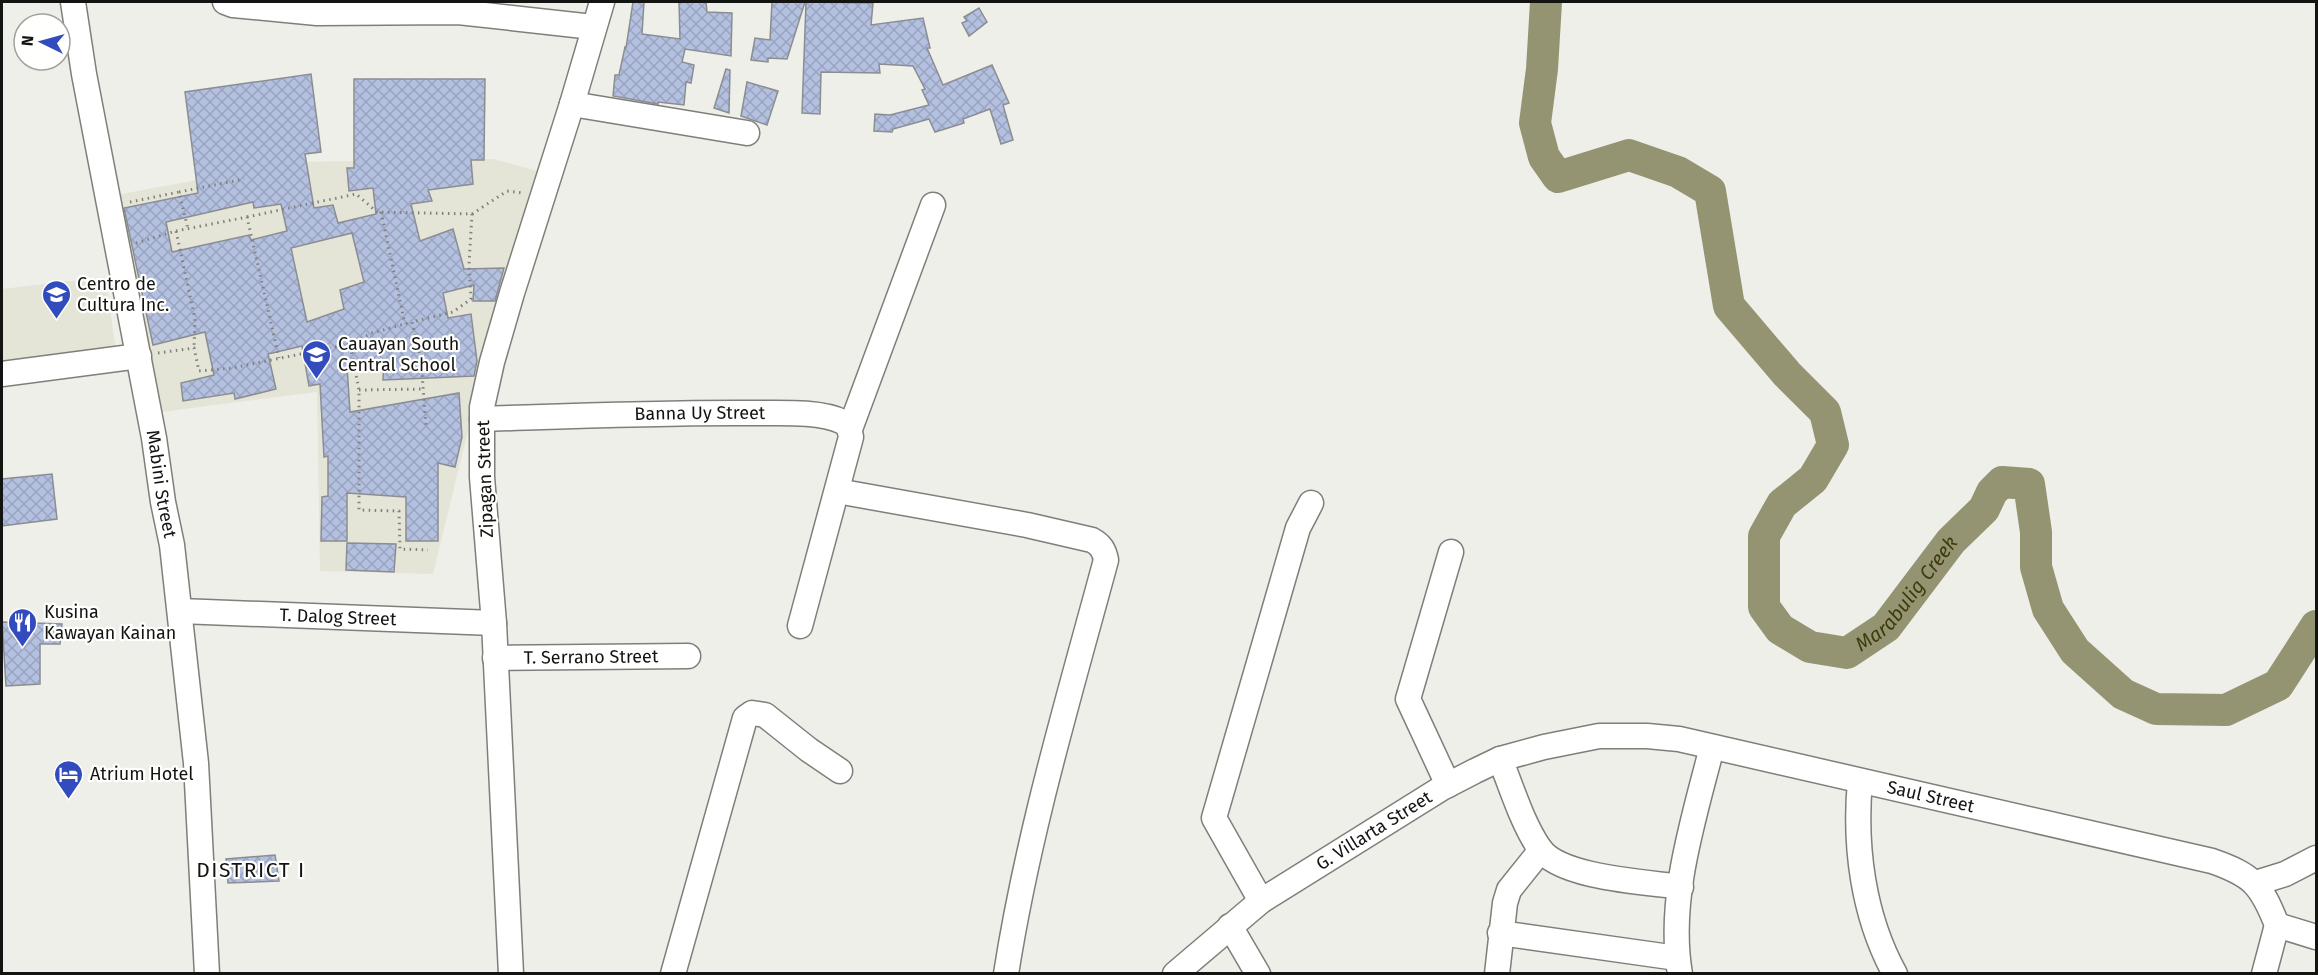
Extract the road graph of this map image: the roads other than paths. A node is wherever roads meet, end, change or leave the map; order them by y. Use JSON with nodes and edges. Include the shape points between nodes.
{"nodes":[{"id":1,"x":73,"y":2,"type":"edge"},
{"id":2,"x":225,"y":2,"type":"edge"},
{"id":3,"x":602,"y":2,"type":"edge"},
{"id":4,"x":593,"y":27,"type":"junction"},
{"id":5,"x":572,"y":104,"type":"junction"},
{"id":6,"x":747,"y":133,"type":"dead end"},
{"id":7,"x":933,"y":204,"type":"dead end"},
{"id":8,"x":139,"y":356,"type":"junction"},
{"id":9,"x":2,"y":374,"type":"edge"},
{"id":10,"x":482,"y":419,"type":"junction"},
{"id":11,"x":850,"y":429,"type":"junction"},
{"id":12,"x":837,"y":491,"type":"junction"},
{"id":13,"x":1311,"y":503,"type":"dead end"},
{"id":14,"x":1451,"y":552,"type":"dead end"},
{"id":15,"x":180,"y":611,"type":"junction"},
{"id":16,"x":494,"y":623,"type":"junction"},
{"id":17,"x":800,"y":626,"type":"dead end"},
{"id":18,"x":688,"y":656,"type":"dead end"},
{"id":19,"x":495,"y":657,"type":"junction"},
{"id":20,"x":1599,"y":736,"type":"joint"},
{"id":21,"x":1712,"y":747,"type":"junction"},
{"id":22,"x":1500,"y":759,"type":"junction"},
{"id":23,"x":840,"y":771,"type":"dead end"},
{"id":24,"x":1860,"y":781,"type":"junction"},
{"id":25,"x":1448,"y":785,"type":"junction"},
{"id":26,"x":1541,"y":850,"type":"junction"},
{"id":27,"x":2316,"y":857,"type":"edge"},
{"id":28,"x":2256,"y":883,"type":"junction"},
{"id":29,"x":1681,"y":887,"type":"junction"},
{"id":30,"x":1262,"y":901,"type":"junction"},
{"id":31,"x":2277,"y":925,"type":"junction"},
{"id":32,"x":1230,"y":926,"type":"junction"},
{"id":33,"x":1500,"y":933,"type":"junction"},
{"id":34,"x":2316,"y":938,"type":"edge"},
{"id":35,"x":1678,"y":966,"type":"edge"},
{"id":36,"x":207,"y":974,"type":"edge"},
{"id":37,"x":511,"y":974,"type":"edge"},
{"id":38,"x":673,"y":974,"type":"edge"},
{"id":39,"x":1006,"y":974,"type":"edge"},
{"id":40,"x":1175,"y":974,"type":"edge"},
{"id":41,"x":1258,"y":974,"type":"edge"},
{"id":42,"x":1497,"y":974,"type":"edge"},
{"id":43,"x":1895,"y":974,"type":"edge"},
{"id":44,"x":2264,"y":974,"type":"edge"}],
"edges":[{"from":1,"to":8,"type":"street","name":"Mabini Street"},
{"from":2,"to":4,"type":"street","via":[[317,14],[458,12]]},
{"from":3,"to":4,"type":"street","name":"Zipagan Street"},
{"from":4,"to":5,"type":"street","name":"Zipagan Street"},
{"from":5,"to":6,"type":"street"},
{"from":5,"to":10,"type":"street","name":"Zipagan Street","via":[[492,362]]},
{"from":7,"to":11,"type":"street"},
{"from":8,"to":9,"type":"street"},
{"from":8,"to":15,"type":"street","name":"Mabini Street"},
{"from":10,"to":11,"type":"street","name":"Banna Uy Street","via":[[786,413],[824,417]]},
{"from":10,"to":16,"type":"street","name":"Zipagan Street","via":[[482,477]]},
{"from":11,"to":12,"type":"street"},
{"from":12,"to":17,"type":"street"},
{"from":12,"to":39,"type":"street","via":[[1092,540],[1104,552],[1106,560],[1037,817]]},
{"from":13,"to":30,"type":"street","via":[[1298,528],[1214,818]]},
{"from":14,"to":25,"type":"street","via":[[1408,699]]},
{"from":15,"to":16,"type":"street","name":"T. Dalog Street"},
{"from":15,"to":36,"type":"street","name":"Mabini Street","via":[[196,763]]},
{"from":16,"to":19,"type":"street","name":"Zipagan Street"},
{"from":18,"to":19,"type":"street","name":"T. Serrano Street"},
{"from":19,"to":37,"type":"street","name":"Zipagan Street"},
{"from":20,"to":21,"type":"street","name":"Saul Street","via":[[1679,739]]},
{"from":20,"to":22,"type":"street","name":"G. Villarta Street"},
{"from":21,"to":24,"type":"street","name":"Saul Street"},
{"from":21,"to":29,"type":"street"},
{"from":22,"to":25,"type":"street","name":"G. Villarta Street"},
{"from":22,"to":26,"type":"street"},
{"from":23,"to":38,"type":"street","via":[[765,715],[752,713],[746,718]]},
{"from":24,"to":28,"type":"street","name":"Saul Street","via":[[2212,861],[2237,870]]},
{"from":24,"to":43,"type":"street","via":[[1857,838],[1861,872],[1867,901]]},
{"from":25,"to":30,"type":"street","name":"G. Villarta Street"},
{"from":26,"to":29,"type":"street","via":[[1555,862],[1593,875]]},
{"from":26,"to":33,"type":"street","via":[[1509,890]]},
{"from":27,"to":28,"type":"street","via":[[2285,874]]},
{"from":28,"to":31,"type":"street"},
{"from":29,"to":35,"type":"street","via":[[1677,913]]},
{"from":30,"to":32,"type":"street","name":"G. Villarta Street"},
{"from":31,"to":34,"type":"street"},
{"from":31,"to":44,"type":"street"},
{"from":32,"to":40,"type":"street","name":"G. Villarta Street"},
{"from":32,"to":41,"type":"street"},
{"from":33,"to":35,"type":"street"},
{"from":33,"to":42,"type":"street"}]}
